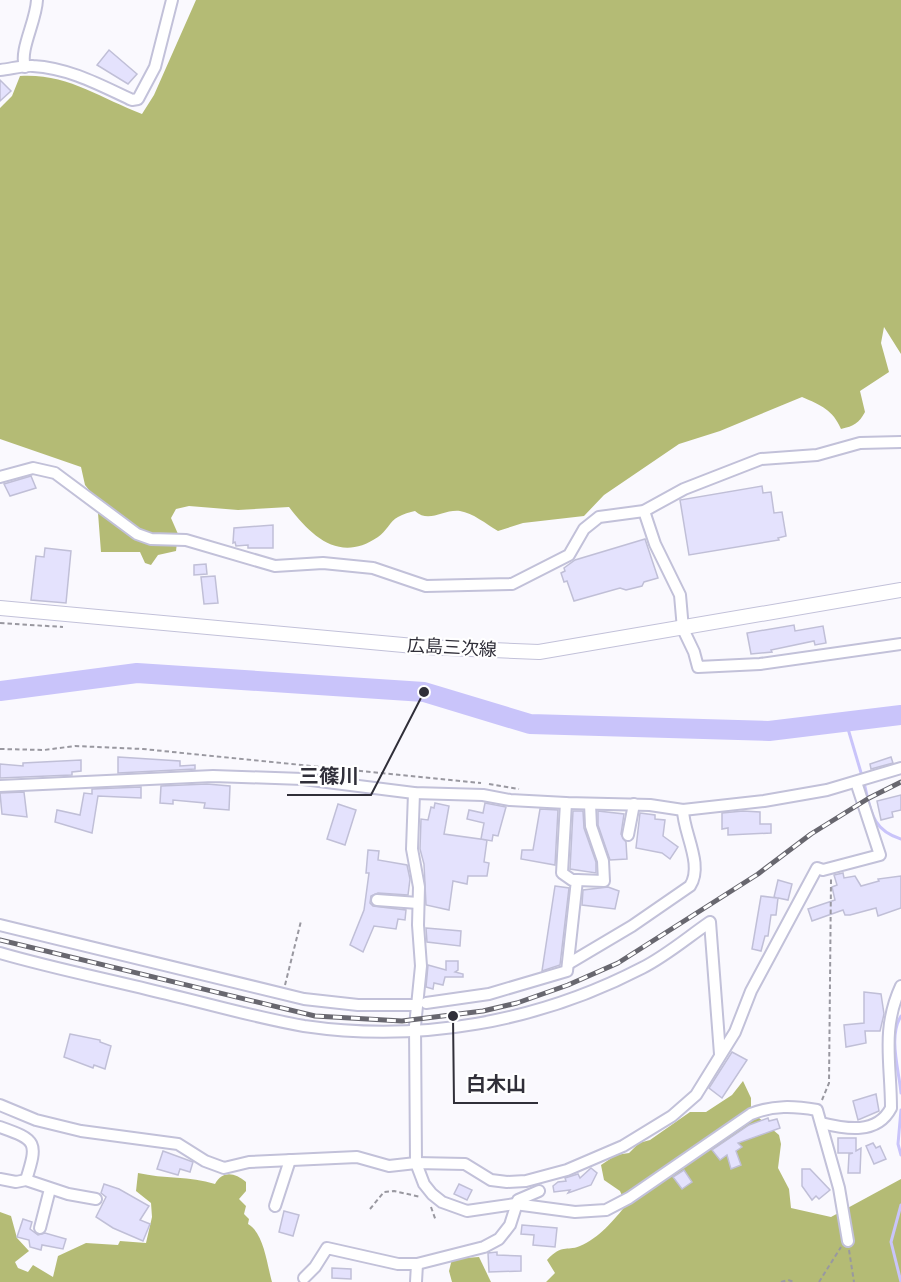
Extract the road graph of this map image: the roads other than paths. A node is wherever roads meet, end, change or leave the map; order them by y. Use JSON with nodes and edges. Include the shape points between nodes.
{"nodes":[{"id":1,"x":37,"y":0,"type":"edge"},
{"id":2,"x":172,"y":0,"type":"edge"},
{"id":3,"x":25,"y":67,"type":"junction"},
{"id":4,"x":0,"y":70,"type":"edge"},
{"id":5,"x":901,"y":442,"type":"edge"},
{"id":6,"x":0,"y":477,"type":"edge"},
{"id":7,"x":644,"y":511,"type":"junction"},
{"id":8,"x":901,"y":590,"type":"edge"},
{"id":9,"x":0,"y":608,"type":"edge"},
{"id":10,"x":683,"y":629,"type":"junction"},
{"id":11,"x":901,"y":644,"type":"edge"},
{"id":12,"x":901,"y":768,"type":"edge"},
{"id":13,"x":856,"y":782,"type":"junction"},
{"id":14,"x":0,"y":786,"type":"edge"},
{"id":15,"x":414,"y":793,"type":"junction"},
{"id":16,"x":566,"y":803,"type":"junction"},
{"id":17,"x":590,"y":804,"type":"junction"},
{"id":18,"x":634,"y":804,"type":"junction"},
{"id":19,"x":683,"y":810,"type":"junction"},
{"id":20,"x":628,"y":835,"type":"dead end"},
{"id":21,"x":577,"y":880,"type":"junction"},
{"id":22,"x":377,"y":900,"type":"dead end"},
{"id":23,"x":418,"y":903,"type":"junction"},
{"id":24,"x":0,"y":925,"type":"edge"},
{"id":25,"x":0,"y":953,"type":"edge"},
{"id":26,"x":568,"y":964,"type":"junction"},
{"id":27,"x":901,"y":986,"type":"edge"},
{"id":28,"x":421,"y":1004,"type":"junction"},
{"id":29,"x":415,"y":1032,"type":"junction"},
{"id":30,"x":720,"y":1054,"type":"junction"},
{"id":31,"x":0,"y":1105,"type":"edge"},
{"id":32,"x":821,"y":1123,"type":"junction"},
{"id":33,"x":0,"y":1127,"type":"edge"},
{"id":34,"x":290,"y":1160,"type":"junction"},
{"id":35,"x":416,"y":1163,"type":"junction"},
{"id":36,"x":0,"y":1179,"type":"edge"},
{"id":37,"x":26,"y":1180,"type":"junction"},
{"id":38,"x":50,"y":1189,"type":"junction"},
{"id":39,"x":539,"y":1191,"type":"dead end"},
{"id":40,"x":96,"y":1200,"type":"dead end"},
{"id":41,"x":515,"y":1204,"type":"junction"},
{"id":42,"x":275,"y":1206,"type":"dead end"},
{"id":43,"x":39,"y":1228,"type":"dead end"},
{"id":44,"x":848,"y":1241,"type":"road end"},
{"id":45,"x":417,"y":1264,"type":"junction"},
{"id":46,"x":304,"y":1278,"type":"dead end"},
{"id":47,"x":416,"y":1282,"type":"edge"}],
"edges":[{"from":1,"to":3,"type":"street","via":[[36,17],[21,56]]},
{"from":2,"to":3,"type":"street","via":[[155,67],[138,99],[132,100],[80,75]]},
{"from":3,"to":4,"type":"street"},
{"from":5,"to":7,"type":"street","via":[[860,443],[817,455],[761,459],[684,489]]},
{"from":6,"to":7,"type":"street","via":[[33,468],[56,473],[136,534],[151,539],[186,540],[275,566],[323,563],[373,568],[426,586],[512,584],[524,580],[569,555],[584,529],[599,517]]},
{"from":7,"to":10,"type":"street","via":[[680,595]]},
{"from":8,"to":10,"type":"main road","name":"広島三次線"},
{"from":9,"to":10,"type":"main road","name":"広島三次線","via":[[425,647],[539,652]]},
{"from":10,"to":11,"type":"street","via":[[698,667],[760,664]]},
{"from":12,"to":13,"type":"street"},
{"from":13,"to":19,"type":"street","via":[[764,801]]},
{"from":13,"to":30,"type":"street","via":[[880,855],[817,868],[751,991],[735,1032]]},
{"from":14,"to":15,"type":"street","via":[[213,776],[303,779]]},
{"from":15,"to":16,"type":"street"},
{"from":15,"to":23,"type":"street","via":[[412,849]]},
{"from":16,"to":17,"type":"street"},
{"from":16,"to":21,"type":"street","via":[[562,873]]},
{"from":17,"to":18,"type":"street"},
{"from":17,"to":21,"type":"street","via":[[604,881]]},
{"from":18,"to":19,"type":"street"},
{"from":18,"to":20,"type":"street"},
{"from":19,"to":26,"type":"street","via":[[693,857],[690,886],[632,927]]},
{"from":21,"to":26,"type":"street"},
{"from":22,"to":23,"type":"street"},
{"from":23,"to":28,"type":"street"},
{"from":24,"to":28,"type":"street","via":[[283,995],[331,1004]]},
{"from":25,"to":29,"type":"street","via":[[281,1021],[338,1029]]},
{"from":26,"to":28,"type":"street","via":[[567,970],[513,988]]},
{"from":27,"to":32,"type":"street","via":[[888,1029],[891,1108],[887,1116],[852,1131]]},
{"from":28,"to":29,"type":"street"},
{"from":29,"to":30,"type":"street","via":[[468,1026],[560,1002],[643,967],[710,922]]},
{"from":29,"to":35,"type":"street"},
{"from":30,"to":35,"type":"street","via":[[696,1095],[672,1116],[623,1146],[567,1170],[507,1182],[491,1180],[465,1164]]},
{"from":31,"to":34,"type":"street","via":[[36,1120],[81,1131],[178,1144],[224,1168]]},
{"from":32,"to":41,"type":"street","via":[[817,1110],[794,1106],[751,1114],[606,1210],[582,1213]]},
{"from":32,"to":44,"type":"street","via":[[839,1188]]},
{"from":33,"to":37,"type":"street","via":[[33,1143],[35,1149]]},
{"from":34,"to":35,"type":"street","via":[[339,1156],[389,1166]]},
{"from":34,"to":42,"type":"street"},
{"from":35,"to":41,"type":"street","via":[[428,1196],[442,1202],[468,1211]]},
{"from":36,"to":37,"type":"street"},
{"from":37,"to":38,"type":"street"},
{"from":38,"to":40,"type":"street"},
{"from":38,"to":43,"type":"street"},
{"from":39,"to":41,"type":"street"},
{"from":41,"to":45,"type":"street","via":[[510,1225],[500,1239],[484,1247]]},
{"from":45,"to":46,"type":"street","via":[[398,1264],[327,1248]]},
{"from":45,"to":47,"type":"street"}]}
